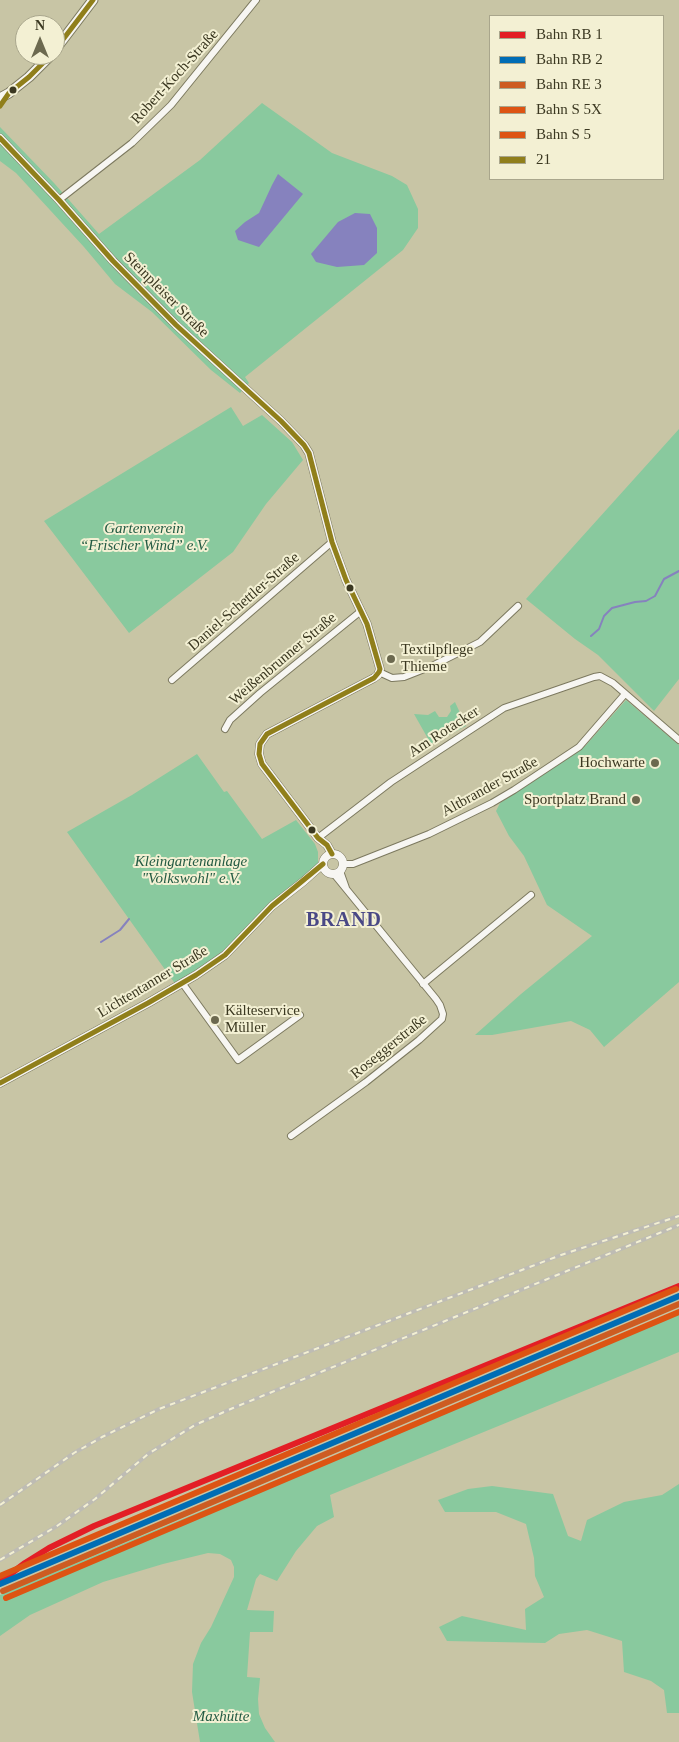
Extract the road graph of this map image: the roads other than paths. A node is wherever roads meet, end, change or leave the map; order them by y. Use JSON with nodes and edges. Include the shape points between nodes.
{"nodes":[{"id":1,"x":93,"y":0,"type":"edge"},
{"id":2,"x":256,"y":0,"type":"edge"},
{"id":3,"x":65,"y":37,"type":"edge"},
{"id":4,"x":41,"y":65,"type":"edge"},
{"id":5,"x":9,"y":93,"type":"junction"},
{"id":6,"x":0,"y":98,"type":"edge"},
{"id":7,"x":0,"y":106,"type":"edge"},
{"id":8,"x":0,"y":138,"type":"edge"},
{"id":9,"x":0,"y":147,"type":"edge"},
{"id":10,"x":10,"y":150,"type":"junction"},
{"id":11,"x":59,"y":200,"type":"junction"},
{"id":12,"x":332,"y":542,"type":"junction"},
{"id":13,"x":518,"y":606,"type":"dead end"},
{"id":14,"x":361,"y":611,"type":"junction"},
{"id":15,"x":379,"y":672,"type":"junction"},
{"id":16,"x":172,"y":680,"type":"dead end"},
{"id":17,"x":625,"y":694,"type":"junction"},
{"id":18,"x":225,"y":729,"type":"dead end"},
{"id":19,"x":679,"y":740,"type":"edge"},
{"id":20,"x":318,"y":838,"type":"junction"},
{"id":21,"x":326,"y":858,"type":"junction"},
{"id":22,"x":336,"y":871,"type":"junction"},
{"id":23,"x":304,"y":882,"type":"junction"},
{"id":24,"x":531,"y":895,"type":"dead end"},
{"id":25,"x":183,"y":984,"type":"junction"},
{"id":26,"x":422,"y":984,"type":"junction"},
{"id":27,"x":300,"y":1015,"type":"dead end"},
{"id":28,"x":0,"y":1083,"type":"edge"},
{"id":29,"x":291,"y":1136,"type":"dead end"}],
"edges":[{"from":1,"to":3,"type":"main road"},
{"from":2,"to":11,"type":"street","name":"Robert-Koch-Straße","via":[[171,105],[132,143]]},
{"from":4,"to":5,"type":"main road"},
{"from":5,"to":6,"type":"main road"},
{"from":5,"to":7,"type":"main road"},
{"from":8,"to":10,"type":"street","name":"Steinpleiser Straße"},
{"from":9,"to":10,"type":"street","name":"Steinpleiser Straße"},
{"from":10,"to":11,"type":"street","name":"Steinpleiser Straße"},
{"from":11,"to":12,"type":"street","name":"Steinpleiser Straße","via":[[176,325],[304,445],[309,453]]},
{"from":12,"to":14,"type":"street"},
{"from":12,"to":16,"type":"street","name":"Daniel-Schettler-Straße"},
{"from":13,"to":15,"type":"street","via":[[480,642],[432,666],[392,678]]},
{"from":14,"to":15,"type":"street"},
{"from":14,"to":18,"type":"street","name":"Weißenbrunner Straße","via":[[260,693],[230,720]]},
{"from":15,"to":20,"type":"street","via":[[374,678],[267,734],[260,744],[262,764]]},
{"from":17,"to":19,"type":"street"},
{"from":17,"to":20,"type":"street","name":"Am Rotacker","via":[[600,676],[504,708],[391,782]]},
{"from":17,"to":22,"type":"street","name":"Altbrander Straße","via":[[579,747],[514,790],[429,834]]},
{"from":20,"to":21,"type":"street"},
{"from":21,"to":22,"type":"street"},
{"from":21,"to":22,"type":"street","via":[[341,858]]},
{"from":21,"to":23,"type":"street","name":"Lichtentanner Straße"},
{"from":22,"to":23,"type":"street","name":"Lichtentanner Straße"},
{"from":22,"to":26,"type":"street","name":"Roseggerstraße","via":[[347,890]]},
{"from":23,"to":25,"type":"street","name":"Lichtentanner Straße","via":[[272,906],[225,955]]},
{"from":24,"to":26,"type":"street"},
{"from":25,"to":27,"type":"street","via":[[238,1060]]},
{"from":25,"to":28,"type":"street","name":"Lichtentanner Straße"},
{"from":26,"to":29,"type":"street","name":"Roseggerstraße","via":[[440,1005],[442,1019],[366,1082]]}]}
